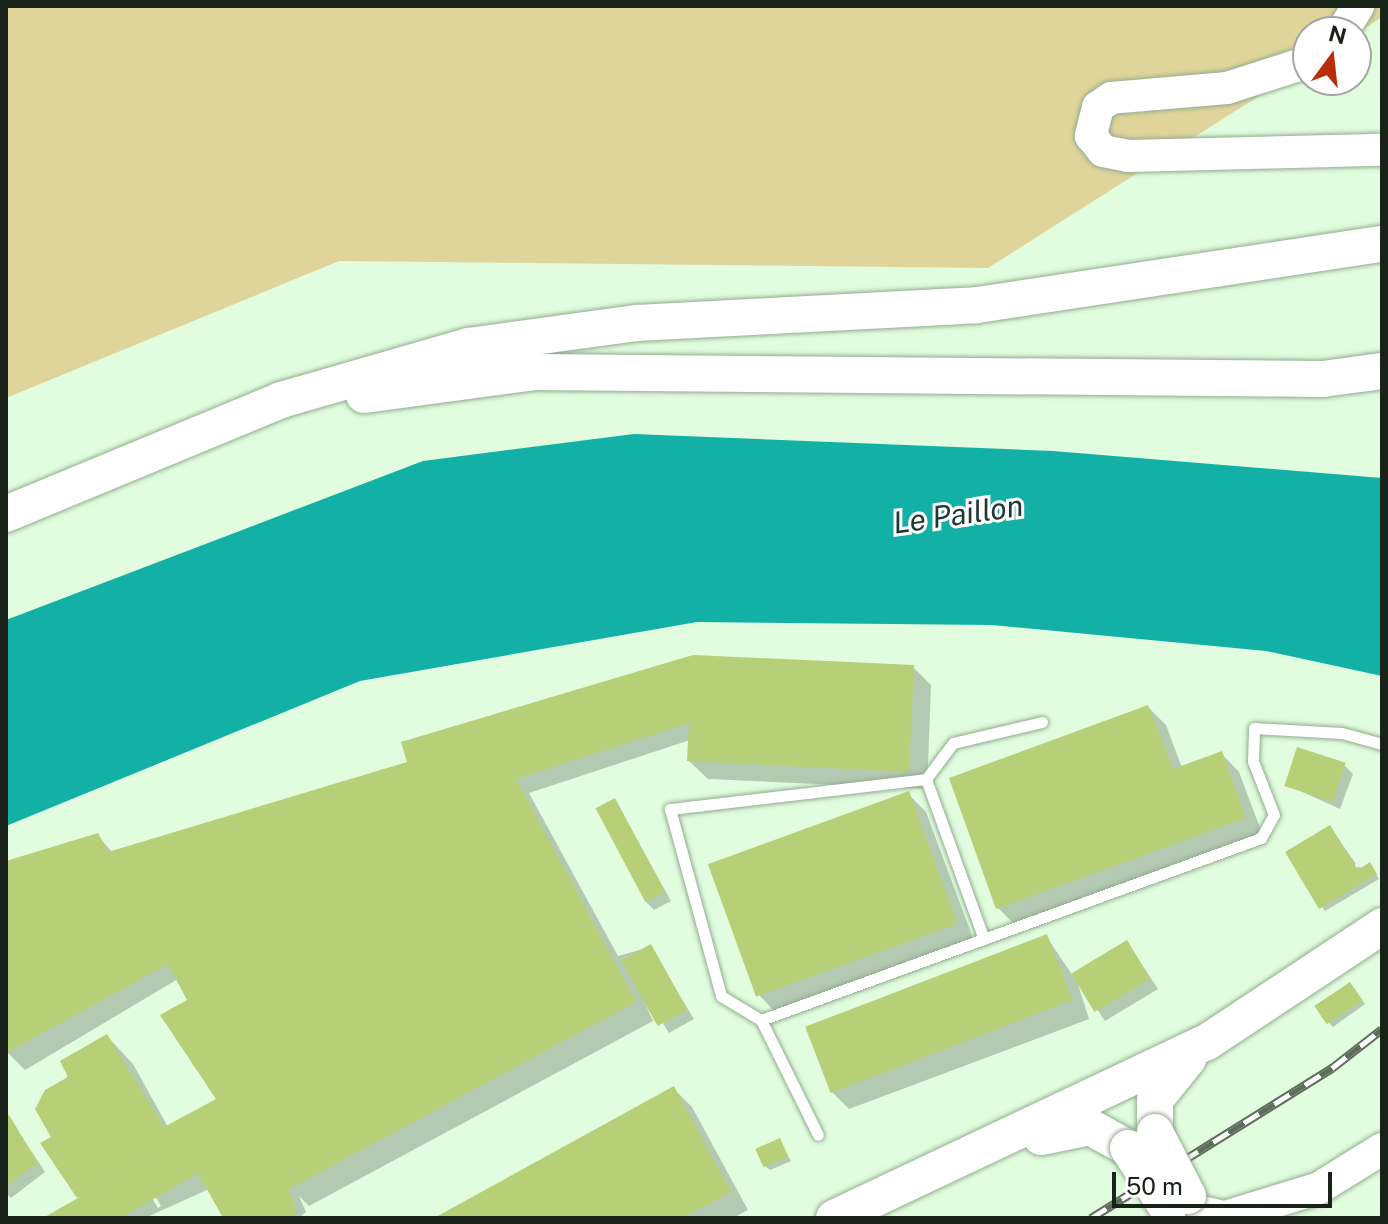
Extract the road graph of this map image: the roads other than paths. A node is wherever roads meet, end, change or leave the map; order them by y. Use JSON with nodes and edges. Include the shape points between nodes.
{"nodes":[{"id":1,"x":1292,"y":67,"type":"edge"},
{"id":2,"x":1382,"y":150,"type":"edge"},
{"id":3,"x":1382,"y":244,"type":"edge"},
{"id":4,"x":1376,"y":375,"type":"edge"},
{"id":5,"x":80,"y":484,"type":"junction"},
{"id":6,"x":6,"y":514,"type":"edge"},
{"id":7,"x":1042,"y":722,"type":"dead end"},
{"id":8,"x":1382,"y":744,"type":"edge"},
{"id":9,"x":926,"y":779,"type":"junction"},
{"id":10,"x":1382,"y":926,"type":"edge"},
{"id":11,"x":984,"y":939,"type":"junction"},
{"id":12,"x":761,"y":1020,"type":"junction"},
{"id":13,"x":1207,"y":1042,"type":"junction"},
{"id":14,"x":818,"y":1135,"type":"dead end"},
{"id":15,"x":1141,"y":1140,"type":"junction"},
{"id":16,"x":1382,"y":1149,"type":"edge"},
{"id":17,"x":945,"y":1168,"type":"junction"},
{"id":18,"x":1319,"y":1188,"type":"junction"},
{"id":19,"x":1195,"y":1213,"type":"edge"},
{"id":20,"x":834,"y":1218,"type":"edge"},
{"id":21,"x":1292,"y":1218,"type":"edge"}],
"edges":[{"from":1,"to":2,"type":"street","via":[[1227,88],[1111,98],[1098,107],[1091,136],[1103,151],[1128,156]]},
{"from":3,"to":5,"type":"main road","via":[[1234,272],[977,305],[637,323],[506,339],[281,400]]},
{"from":4,"to":5,"type":"main road","via":[[598,371],[467,377],[359,396]]},
{"from":5,"to":6,"type":"main road"},
{"from":7,"to":9,"type":"lane","via":[[953,743]]},
{"from":8,"to":11,"type":"lane","via":[[1342,733],[1254,728],[1253,761],[1274,815],[1261,838]]},
{"from":9,"to":11,"type":"lane"},
{"from":9,"to":12,"type":"lane","via":[[670,809],[721,996]]},
{"from":10,"to":13,"type":"main road"},
{"from":11,"to":12,"type":"lane"},
{"from":12,"to":14,"type":"lane"},
{"from":13,"to":15,"type":"main road","via":[[1158,1093]]},
{"from":13,"to":17,"type":"main road"},
{"from":15,"to":17,"type":"main road","via":[[1076,1125]]},
{"from":15,"to":19,"type":"main road","bridge":true},
{"from":16,"to":18,"type":"street"},
{"from":17,"to":20,"type":"main road"},
{"from":18,"to":19,"type":"street"},
{"from":18,"to":21,"type":"street"}]}
